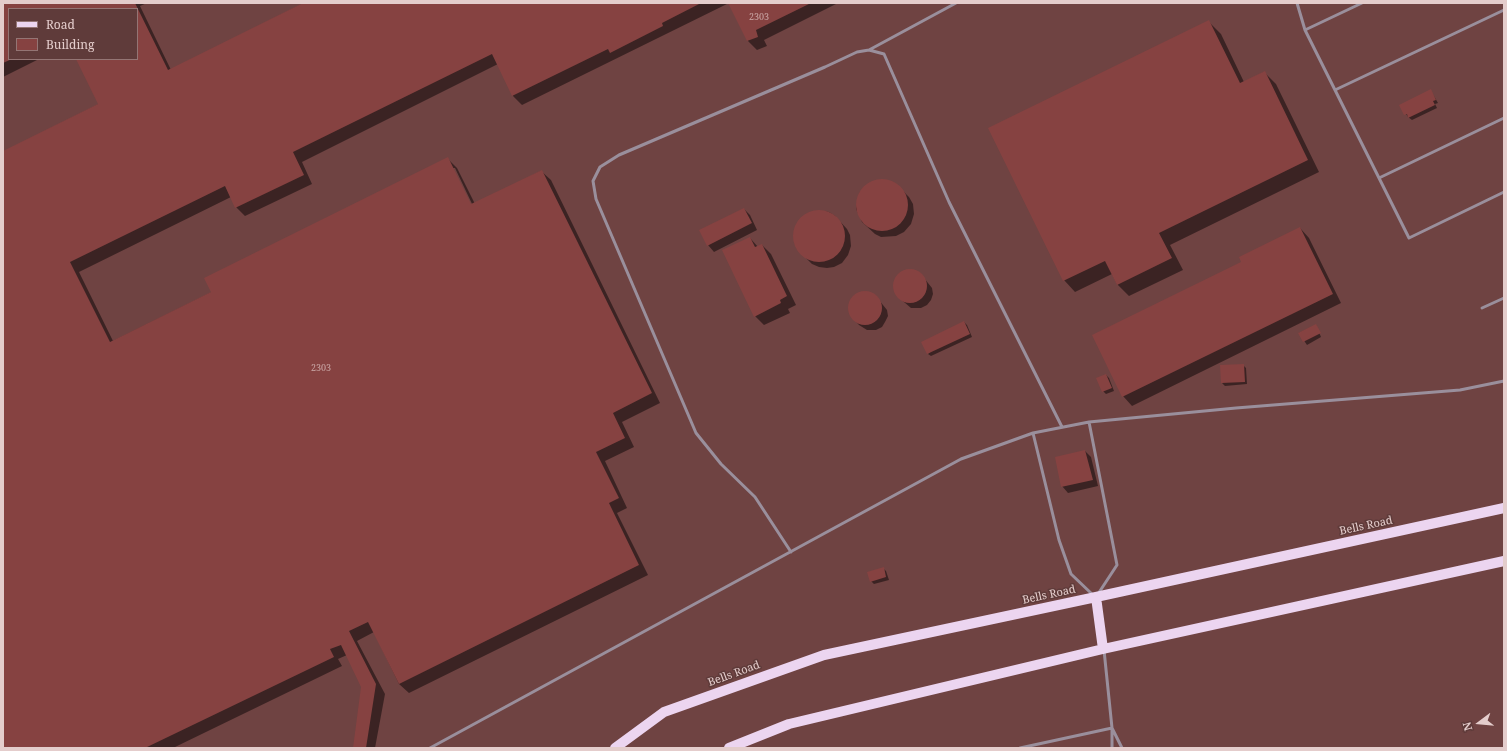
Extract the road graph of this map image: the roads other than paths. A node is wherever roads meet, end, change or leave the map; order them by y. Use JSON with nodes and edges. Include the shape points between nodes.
{"nodes":[{"id":1,"x":956,"y":3,"type":"edge"},
{"id":2,"x":1297,"y":3,"type":"edge"},
{"id":3,"x":1362,"y":3,"type":"edge"},
{"id":4,"x":1504,"y":10,"type":"edge"},
{"id":5,"x":1305,"y":30,"type":"junction"},
{"id":6,"x":869,"y":50,"type":"junction"},
{"id":7,"x":1335,"y":90,"type":"junction"},
{"id":8,"x":1504,"y":118,"type":"edge"},
{"id":9,"x":1379,"y":178,"type":"junction"},
{"id":10,"x":1504,"y":192,"type":"edge"},
{"id":11,"x":1504,"y":298,"type":"edge"},
{"id":12,"x":1482,"y":308,"type":"dead end"},
{"id":13,"x":1504,"y":381,"type":"edge"},
{"id":14,"x":1089,"y":422,"type":"junction"},
{"id":15,"x":1062,"y":427,"type":"junction"},
{"id":16,"x":1033,"y":433,"type":"junction"},
{"id":17,"x":1504,"y":508,"type":"edge"},
{"id":18,"x":791,"y":552,"type":"junction"},
{"id":19,"x":1504,"y":561,"type":"edge"},
{"id":20,"x":1096,"y":597,"type":"junction"},
{"id":21,"x":1104,"y":649,"type":"junction"},
{"id":22,"x":1112,"y":728,"type":"junction"},
{"id":23,"x":430,"y":748,"type":"edge"},
{"id":24,"x":615,"y":748,"type":"edge"},
{"id":25,"x":729,"y":748,"type":"edge"},
{"id":26,"x":1020,"y":748,"type":"edge"},
{"id":27,"x":1112,"y":748,"type":"edge"},
{"id":28,"x":1122,"y":748,"type":"edge"}],
"edges":[{"from":1,"to":6,"type":"lane"},
{"from":2,"to":5,"type":"lane"},
{"from":3,"to":5,"type":"lane"},
{"from":4,"to":7,"type":"lane"},
{"from":5,"to":7,"type":"lane"},
{"from":6,"to":15,"type":"lane","via":[[884,54],[948,202]]},
{"from":6,"to":18,"type":"lane","via":[[857,52],[619,155],[600,167],[593,181],[596,199],[696,433],[721,464],[755,497]]},
{"from":7,"to":9,"type":"lane"},
{"from":8,"to":9,"type":"lane"},
{"from":9,"to":10,"type":"lane","via":[[1409,238]]},
{"from":11,"to":12,"type":"lane"},
{"from":13,"to":14,"type":"lane","via":[[1460,390]]},
{"from":14,"to":15,"type":"lane"},
{"from":14,"to":20,"type":"lane","via":[[1117,565]]},
{"from":15,"to":16,"type":"lane"},
{"from":16,"to":18,"type":"lane","via":[[961,460]]},
{"from":16,"to":20,"type":"lane","via":[[1059,540],[1071,574]]},
{"from":17,"to":20,"type":"main road","name":"Bells Road"},
{"from":18,"to":23,"type":"lane"},
{"from":19,"to":21,"type":"main road"},
{"from":20,"to":21,"type":"main road"},
{"from":20,"to":24,"type":"main road","name":"Bells Road","via":[[824,654],[664,712]]},
{"from":21,"to":22,"type":"lane"},
{"from":21,"to":25,"type":"main road","via":[[789,724]]},
{"from":22,"to":26,"type":"lane"},
{"from":22,"to":27,"type":"lane"},
{"from":22,"to":28,"type":"lane"}]}
